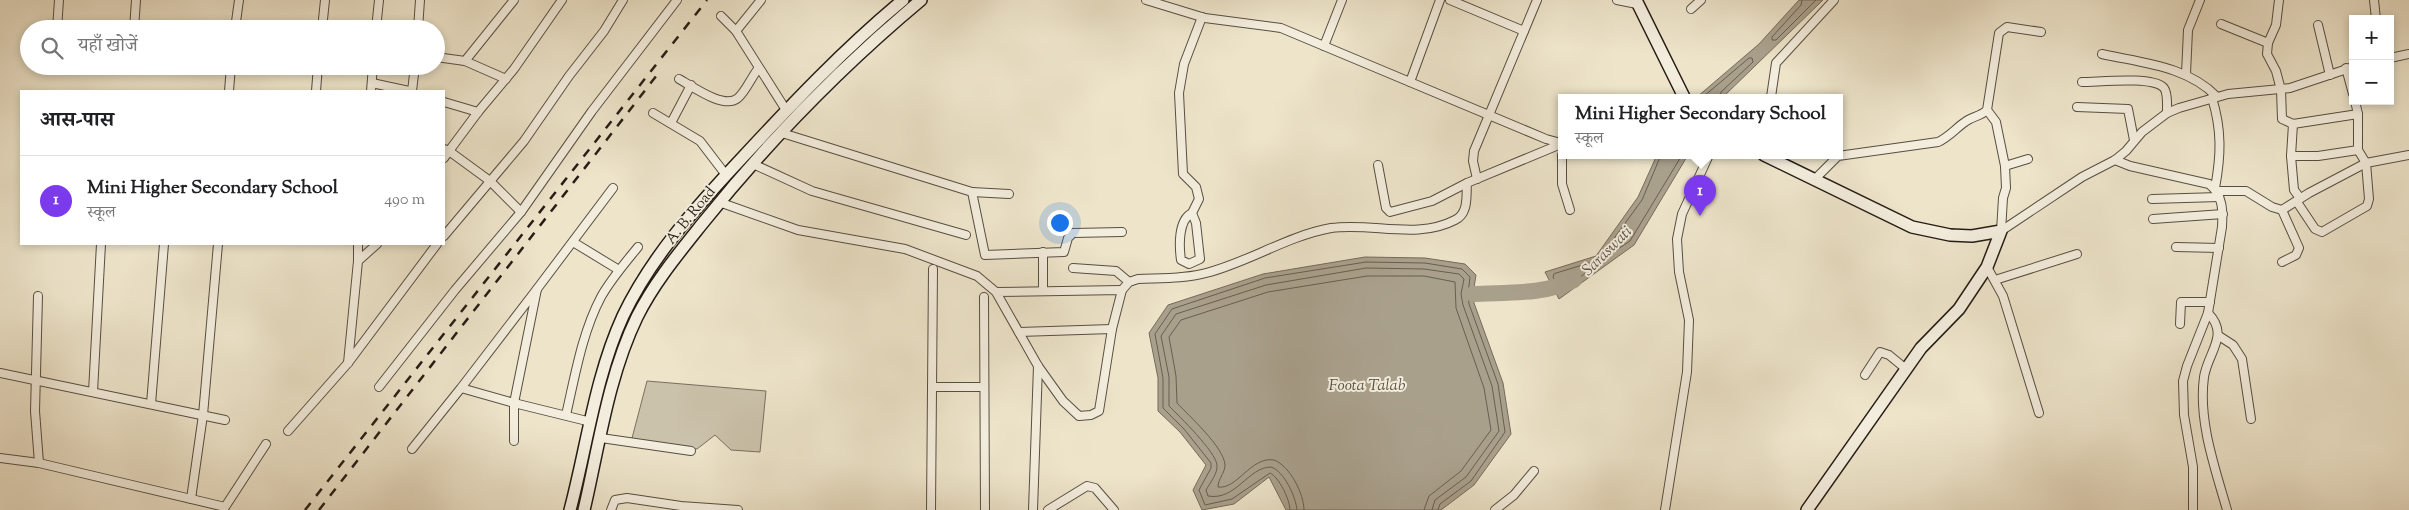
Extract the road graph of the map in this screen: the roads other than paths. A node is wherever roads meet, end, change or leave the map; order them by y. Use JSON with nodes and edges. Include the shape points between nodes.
{"nodes":[{"id":1,"x":59,"y":0,"type":"edge"},
{"id":2,"x":136,"y":0,"type":"edge"},
{"id":3,"x":239,"y":0,"type":"edge"},
{"id":4,"x":325,"y":0,"type":"edge"},
{"id":5,"x":379,"y":0,"type":"edge"},
{"id":6,"x":420,"y":0,"type":"edge"},
{"id":7,"x":514,"y":0,"type":"edge"},
{"id":8,"x":562,"y":0,"type":"edge"},
{"id":9,"x":623,"y":0,"type":"edge"},
{"id":10,"x":677,"y":0,"type":"edge"},
{"id":11,"x":760,"y":0,"type":"edge"},
{"id":12,"x":903,"y":0,"type":"edge"},
{"id":13,"x":921,"y":0,"type":"edge"},
{"id":14,"x":1146,"y":0,"type":"edge"},
{"id":15,"x":1342,"y":0,"type":"edge"},
{"id":16,"x":1440,"y":0,"type":"edge"},
{"id":17,"x":1450,"y":0,"type":"edge"},
{"id":18,"x":1537,"y":0,"type":"edge"},
{"id":19,"x":1616,"y":0,"type":"edge"},
{"id":20,"x":1701,"y":0,"type":"edge"},
{"id":21,"x":1834,"y":0,"type":"edge"},
{"id":22,"x":2200,"y":0,"type":"edge"},
{"id":23,"x":2280,"y":0,"type":"edge"},
{"id":24,"x":2374,"y":0,"type":"edge"},
{"id":25,"x":1636,"y":2,"type":"edge"},
{"id":26,"x":1691,"y":10,"type":"dead end"},
{"id":27,"x":2376,"y":15,"type":"edge"},
{"id":28,"x":720,"y":16,"type":"dead end"},
{"id":29,"x":1202,"y":17,"type":"junction"},
{"id":30,"x":58,"y":20,"type":"edge"},
{"id":31,"x":135,"y":20,"type":"edge"},
{"id":32,"x":236,"y":20,"type":"edge"},
{"id":33,"x":323,"y":20,"type":"edge"},
{"id":34,"x":377,"y":20,"type":"edge"},
{"id":35,"x":419,"y":20,"type":"edge"},
{"id":36,"x":2221,"y":24,"type":"dead end"},
{"id":37,"x":2318,"y":25,"type":"dead end"},
{"id":38,"x":736,"y":31,"type":"junction"},
{"id":39,"x":1524,"y":31,"type":"junction"},
{"id":40,"x":2041,"y":32,"type":"dead end"},
{"id":41,"x":2268,"y":43,"type":"junction"},
{"id":42,"x":1324,"y":46,"type":"junction"},
{"id":43,"x":2102,"y":54,"type":"dead end"},
{"id":44,"x":2409,"y":54,"type":"edge"},
{"id":45,"x":2394,"y":57,"type":"edge"},
{"id":46,"x":445,"y":58,"type":"edge"},
{"id":47,"x":465,"y":61,"type":"junction"},
{"id":48,"x":2349,"y":68,"type":"edge"},
{"id":49,"x":758,"y":69,"type":"junction"},
{"id":50,"x":2186,"y":74,"type":"junction"},
{"id":51,"x":230,"y":75,"type":"edge"},
{"id":52,"x":317,"y":75,"type":"edge"},
{"id":53,"x":372,"y":75,"type":"edge"},
{"id":54,"x":413,"y":75,"type":"edge"},
{"id":55,"x":2330,"y":75,"type":"junction"},
{"id":56,"x":506,"y":79,"type":"junction"},
{"id":57,"x":679,"y":80,"type":"dead end"},
{"id":58,"x":1410,"y":82,"type":"junction"},
{"id":59,"x":2082,"y":82,"type":"dead end"},
{"id":60,"x":372,"y":83,"type":"junction"},
{"id":61,"x":691,"y":85,"type":"junction"},
{"id":62,"x":229,"y":90,"type":"edge"},
{"id":63,"x":316,"y":90,"type":"edge"},
{"id":64,"x":371,"y":90,"type":"edge"},
{"id":65,"x":405,"y":90,"type":"edge"},
{"id":66,"x":410,"y":90,"type":"edge"},
{"id":67,"x":2280,"y":90,"type":"junction"},
{"id":68,"x":1682,"y":94,"type":"edge"},
{"id":69,"x":1771,"y":94,"type":"edge"},
{"id":70,"x":2214,"y":97,"type":"junction"},
{"id":71,"x":445,"y":102,"type":"edge"},
{"id":72,"x":2356,"y":105,"type":"edge"},
{"id":73,"x":2077,"y":107,"type":"dead end"},
{"id":74,"x":786,"y":110,"type":"junction"},
{"id":75,"x":1987,"y":110,"type":"junction"},
{"id":76,"x":478,"y":112,"type":"junction"},
{"id":77,"x":653,"y":113,"type":"dead end"},
{"id":78,"x":2167,"y":113,"type":"junction"},
{"id":79,"x":2358,"y":114,"type":"junction"},
{"id":80,"x":1490,"y":115,"type":"junction"},
{"id":81,"x":671,"y":123,"type":"junction"},
{"id":82,"x":2292,"y":124,"type":"junction"},
{"id":83,"x":782,"y":133,"type":"junction"},
{"id":84,"x":2134,"y":140,"type":"junction"},
{"id":85,"x":1558,"y":142,"type":"edge"},
{"id":86,"x":1558,"y":144,"type":"edge"},
{"id":87,"x":447,"y":150,"type":"edge"},
{"id":88,"x":2358,"y":150,"type":"junction"},
{"id":89,"x":1843,"y":155,"type":"edge"},
{"id":90,"x":2409,"y":155,"type":"edge"},
{"id":91,"x":2291,"y":156,"type":"junction"},
{"id":92,"x":1562,"y":159,"type":"edge"},
{"id":93,"x":1707,"y":159,"type":"edge"},
{"id":94,"x":1772,"y":159,"type":"edge"},
{"id":95,"x":1835,"y":159,"type":"edge"},
{"id":96,"x":2028,"y":159,"type":"dead end"},
{"id":97,"x":2115,"y":160,"type":"junction"},
{"id":98,"x":2366,"y":163,"type":"junction"},
{"id":99,"x":753,"y":164,"type":"junction"},
{"id":100,"x":1378,"y":164,"type":"dead end"},
{"id":101,"x":2006,"y":166,"type":"junction"},
{"id":102,"x":726,"y":175,"type":"junction"},
{"id":103,"x":1477,"y":179,"type":"junction"},
{"id":104,"x":1815,"y":180,"type":"junction"},
{"id":105,"x":490,"y":182,"type":"junction"},
{"id":106,"x":1466,"y":183,"type":"junction"},
{"id":107,"x":612,"y":188,"type":"dead end"},
{"id":108,"x":972,"y":192,"type":"junction"},
{"id":109,"x":2217,"y":192,"type":"junction"},
{"id":110,"x":1009,"y":194,"type":"dead end"},
{"id":111,"x":2152,"y":199,"type":"dead end"},
{"id":112,"x":2298,"y":200,"type":"junction"},
{"id":113,"x":719,"y":202,"type":"junction"},
{"id":114,"x":1570,"y":210,"type":"dead end"},
{"id":115,"x":2282,"y":210,"type":"junction"},
{"id":116,"x":521,"y":212,"type":"junction"},
{"id":117,"x":1192,"y":213,"type":"junction"},
{"id":118,"x":2223,"y":214,"type":"junction"},
{"id":119,"x":2153,"y":219,"type":"dead end"},
{"id":120,"x":2001,"y":231,"type":"junction"},
{"id":121,"x":1122,"y":232,"type":"dead end"},
{"id":122,"x":445,"y":235,"type":"edge"},
{"id":123,"x":966,"y":235,"type":"dead end"},
{"id":124,"x":573,"y":242,"type":"junction"},
{"id":125,"x":101,"y":245,"type":"edge"},
{"id":126,"x":164,"y":245,"type":"edge"},
{"id":127,"x":218,"y":245,"type":"edge"},
{"id":128,"x":358,"y":245,"type":"edge"},
{"id":129,"x":376,"y":245,"type":"edge"},
{"id":130,"x":436,"y":245,"type":"edge"},
{"id":131,"x":638,"y":247,"type":"dead end"},
{"id":132,"x":2176,"y":247,"type":"dead end"},
{"id":133,"x":2219,"y":248,"type":"junction"},
{"id":134,"x":1043,"y":252,"type":"junction"},
{"id":135,"x":2077,"y":254,"type":"dead end"},
{"id":136,"x":358,"y":262,"type":"junction"},
{"id":137,"x":2282,"y":262,"type":"dead end"},
{"id":138,"x":1987,"y":267,"type":"junction"},
{"id":139,"x":1073,"y":268,"type":"dead end"},
{"id":140,"x":933,"y":269,"type":"dead end"},
{"id":141,"x":619,"y":270,"type":"junction"},
{"id":142,"x":1995,"y":280,"type":"junction"},
{"id":143,"x":1129,"y":282,"type":"junction"},
{"id":144,"x":537,"y":289,"type":"junction"},
{"id":145,"x":1122,"y":290,"type":"junction"},
{"id":146,"x":1043,"y":291,"type":"junction"},
{"id":147,"x":996,"y":292,"type":"junction"},
{"id":148,"x":38,"y":296,"type":"dead end"},
{"id":149,"x":984,"y":297,"type":"dead end"},
{"id":150,"x":2210,"y":302,"type":"junction"},
{"id":151,"x":2210,"y":315,"type":"junction"},
{"id":152,"x":2180,"y":324,"type":"dead end"},
{"id":153,"x":1112,"y":329,"type":"junction"},
{"id":154,"x":1019,"y":332,"type":"junction"},
{"id":155,"x":2219,"y":333,"type":"junction"},
{"id":156,"x":348,"y":363,"type":"junction"},
{"id":157,"x":1038,"y":366,"type":"junction"},
{"id":158,"x":1906,"y":369,"type":"junction"},
{"id":159,"x":0,"y":373,"type":"edge"},
{"id":160,"x":1865,"y":375,"type":"dead end"},
{"id":161,"x":36,"y":380,"type":"junction"},
{"id":162,"x":379,"y":387,"type":"dead end"},
{"id":163,"x":932,"y":387,"type":"junction"},
{"id":164,"x":984,"y":387,"type":"junction"},
{"id":165,"x":461,"y":388,"type":"junction"},
{"id":166,"x":93,"y":392,"type":"junction"},
{"id":167,"x":514,"y":403,"type":"junction"},
{"id":168,"x":152,"y":404,"type":"junction"},
{"id":169,"x":2038,"y":413,"type":"dead end"},
{"id":170,"x":203,"y":415,"type":"junction"},
{"id":171,"x":566,"y":415,"type":"junction"},
{"id":172,"x":2251,"y":419,"type":"dead end"},
{"id":173,"x":225,"y":420,"type":"dead end"},
{"id":174,"x":591,"y":422,"type":"junction"},
{"id":175,"x":288,"y":431,"type":"dead end"},
{"id":176,"x":601,"y":438,"type":"junction"},
{"id":177,"x":514,"y":441,"type":"dead end"},
{"id":178,"x":266,"y":444,"type":"dead end"},
{"id":179,"x":412,"y":449,"type":"dead end"},
{"id":180,"x":690,"y":451,"type":"dead end"},
{"id":181,"x":0,"y":458,"type":"edge"},
{"id":182,"x":39,"y":463,"type":"junction"},
{"id":183,"x":1534,"y":471,"type":"dead end"},
{"id":184,"x":191,"y":499,"type":"junction"},
{"id":185,"x":225,"y":509,"type":"edge"},
{"id":186,"x":570,"y":510,"type":"edge"},
{"id":187,"x":584,"y":510,"type":"edge"},
{"id":188,"x":611,"y":510,"type":"edge"},
{"id":189,"x":738,"y":510,"type":"edge"},
{"id":190,"x":932,"y":510,"type":"edge"},
{"id":191,"x":985,"y":510,"type":"edge"},
{"id":192,"x":1033,"y":510,"type":"edge"},
{"id":193,"x":1048,"y":510,"type":"edge"},
{"id":194,"x":1114,"y":510,"type":"edge"},
{"id":195,"x":1495,"y":510,"type":"edge"},
{"id":196,"x":1665,"y":510,"type":"edge"},
{"id":197,"x":1807,"y":510,"type":"edge"},
{"id":198,"x":2193,"y":510,"type":"edge"},
{"id":199,"x":2227,"y":510,"type":"edge"}],
"edges":[{"from":1,"to":30,"type":"street"},
{"from":2,"to":31,"type":"street"},
{"from":3,"to":32,"type":"street"},
{"from":4,"to":33,"type":"street"},
{"from":5,"to":34,"type":"street"},
{"from":6,"to":35,"type":"street"},
{"from":7,"to":47,"type":"street"},
{"from":8,"to":56,"type":"street"},
{"from":9,"to":105,"type":"street","via":[[524,141]]},
{"from":10,"to":116,"type":"street","via":[[592,111]]},
{"from":11,"to":38,"type":"street"},
{"from":12,"to":74,"type":"main road","name":"A. B. Road"},
{"from":13,"to":83,"type":"main road","name":"A. B. Road","via":[[878,36]]},
{"from":14,"to":29,"type":"street"},
{"from":15,"to":42,"type":"street"},
{"from":16,"to":58,"type":"street"},
{"from":17,"to":39,"type":"street"},
{"from":18,"to":39,"type":"street"},
{"from":19,"to":25,"type":"street"},
{"from":20,"to":26,"type":"street"},
{"from":21,"to":69,"type":"street","via":[[1776,63]]},
{"from":22,"to":50,"type":"street","via":[[2186,36]]},
{"from":23,"to":41,"type":"street","via":[[2276,25]]},
{"from":24,"to":27,"type":"street"},
{"from":25,"to":68,"type":"main road"},
{"from":28,"to":38,"type":"street"},
{"from":29,"to":42,"type":"street","via":[[1281,28]]},
{"from":29,"to":117,"type":"street","via":[[1184,64],[1179,100],[1183,174],[1199,192]]},
{"from":36,"to":41,"type":"street"},
{"from":37,"to":55,"type":"street"},
{"from":38,"to":49,"type":"street"},
{"from":39,"to":80,"type":"street"},
{"from":40,"to":75,"type":"street","via":[[2006,27],[1999,33]]},
{"from":41,"to":67,"type":"street","via":[[2268,57],[2276,71]]},
{"from":42,"to":58,"type":"street"},
{"from":43,"to":50,"type":"street"},
{"from":44,"to":45,"type":"street"},
{"from":46,"to":47,"type":"street"},
{"from":47,"to":56,"type":"street"},
{"from":48,"to":55,"type":"street"},
{"from":49,"to":61,"type":"street","via":[[738,98],[731,101],[711,97]]},
{"from":49,"to":74,"type":"street"},
{"from":50,"to":70,"type":"street","via":[[2200,82]]},
{"from":51,"to":62,"type":"street"},
{"from":52,"to":63,"type":"street"},
{"from":53,"to":60,"type":"street"},
{"from":54,"to":66,"type":"street"},
{"from":55,"to":67,"type":"street"},
{"from":56,"to":76,"type":"street"},
{"from":57,"to":61,"type":"street"},
{"from":58,"to":80,"type":"street"},
{"from":59,"to":78,"type":"street","via":[[2141,81],[2161,85],[2165,90]]},
{"from":60,"to":64,"type":"street"},
{"from":60,"to":65,"type":"street"},
{"from":61,"to":81,"type":"street"},
{"from":67,"to":70,"type":"street"},
{"from":67,"to":82,"type":"street","via":[[2282,119]]},
{"from":70,"to":78,"type":"street"},
{"from":70,"to":109,"type":"street","via":[[2221,154]]},
{"from":71,"to":76,"type":"street"},
{"from":72,"to":79,"type":"street"},
{"from":73,"to":84,"type":"street","via":[[2128,109]]},
{"from":74,"to":102,"type":"main road","name":"A. B. Road"},
{"from":75,"to":89,"type":"street","via":[[1964,122],[1938,142]]},
{"from":75,"to":101,"type":"street","via":[[1996,122]]},
{"from":76,"to":87,"type":"street"},
{"from":77,"to":81,"type":"street"},
{"from":78,"to":84,"type":"street"},
{"from":79,"to":82,"type":"street"},
{"from":79,"to":88,"type":"street"},
{"from":80,"to":85,"type":"street"},
{"from":80,"to":103,"type":"street","via":[[1473,157]]},
{"from":81,"to":102,"type":"street","via":[[700,141]]},
{"from":82,"to":91,"type":"street"},
{"from":83,"to":99,"type":"main road","name":"A. B. Road"},
{"from":83,"to":108,"type":"street"},
{"from":84,"to":97,"type":"street"},
{"from":86,"to":103,"type":"street"},
{"from":87,"to":105,"type":"street"},
{"from":88,"to":91,"type":"street"},
{"from":88,"to":98,"type":"street"},
{"from":90,"to":98,"type":"street"},
{"from":91,"to":112,"type":"street"},
{"from":92,"to":114,"type":"street","via":[[1562,184]]},
{"from":93,"to":196,"type":"street","via":[[1682,214],[1677,239],[1679,272],[1689,320],[1687,372]]},
{"from":94,"to":104,"type":"main road"},
{"from":95,"to":104,"type":"street"},
{"from":96,"to":101,"type":"street"},
{"from":97,"to":109,"type":"street","via":[[2194,179],[2209,184]]},
{"from":97,"to":120,"type":"street","via":[[2082,177]]},
{"from":98,"to":112,"type":"street"},
{"from":98,"to":112,"type":"street","via":[[2367,206],[2327,230],[2315,229]]},
{"from":99,"to":113,"type":"main road","name":"A. B. Road"},
{"from":99,"to":123,"type":"street","via":[[812,191]]},
{"from":100,"to":106,"type":"street","via":[[1386,208],[1390,212],[1432,201]]},
{"from":101,"to":120,"type":"street"},
{"from":102,"to":174,"type":"main road","name":"A. B. Road","via":[[705,197],[640,283],[609,352]]},
{"from":103,"to":106,"type":"street"},
{"from":104,"to":120,"type":"main road","via":[[1912,227],[1972,236]]},
{"from":105,"to":116,"type":"street"},
{"from":105,"to":122,"type":"street"},
{"from":106,"to":143,"type":"street","via":[[1465,212],[1444,225],[1403,230],[1332,228],[1296,238],[1205,274]]},
{"from":107,"to":124,"type":"street"},
{"from":108,"to":110,"type":"street"},
{"from":108,"to":134,"type":"street","via":[[985,255]]},
{"from":109,"to":111,"type":"street"},
{"from":109,"to":115,"type":"street","via":[[2246,191]]},
{"from":109,"to":118,"type":"street"},
{"from":112,"to":115,"type":"street"},
{"from":113,"to":147,"type":"street","via":[[798,230],[905,249],[977,276]]},
{"from":113,"to":176,"type":"main road","name":"A. B. Road","via":[[651,290],[636,319],[611,391]]},
{"from":115,"to":137,"type":"street","via":[[2298,248],[2296,255]]},
{"from":116,"to":162,"type":"street"},
{"from":117,"to":117,"type":"street","via":[[1200,255],[1196,263],[1189,264],[1181,260],[1180,253],[1182,224]]},
{"from":118,"to":119,"type":"street"},
{"from":118,"to":133,"type":"street"},
{"from":120,"to":138,"type":"main road"},
{"from":121,"to":134,"type":"street","via":[[1073,233],[1064,252]]},
{"from":124,"to":141,"type":"street"},
{"from":124,"to":144,"type":"street"},
{"from":125,"to":166,"type":"street"},
{"from":126,"to":168,"type":"street"},
{"from":127,"to":170,"type":"street"},
{"from":128,"to":136,"type":"street"},
{"from":129,"to":136,"type":"street"},
{"from":130,"to":156,"type":"street"},
{"from":131,"to":141,"type":"street"},
{"from":132,"to":133,"type":"street"},
{"from":133,"to":150,"type":"street"},
{"from":134,"to":146,"type":"street"},
{"from":135,"to":142,"type":"street"},
{"from":136,"to":156,"type":"street"},
{"from":138,"to":142,"type":"street"},
{"from":138,"to":158,"type":"main road","via":[[1959,310],[1921,348]]},
{"from":139,"to":143,"type":"street","via":[[1116,271]]},
{"from":140,"to":163,"type":"street"},
{"from":141,"to":171,"type":"street","via":[[601,297],[578,359]]},
{"from":142,"to":169,"type":"street","via":[[2003,296]]},
{"from":143,"to":145,"type":"street"},
{"from":144,"to":165,"type":"street"},
{"from":144,"to":167,"type":"street"},
{"from":145,"to":146,"type":"street"},
{"from":145,"to":153,"type":"street"},
{"from":146,"to":147,"type":"street"},
{"from":147,"to":154,"type":"street"},
{"from":148,"to":161,"type":"street"},
{"from":149,"to":164,"type":"street"},
{"from":150,"to":151,"type":"street"},
{"from":150,"to":152,"type":"street","via":[[2181,302]]},
{"from":151,"to":155,"type":"street"},
{"from":151,"to":198,"type":"street","via":[[2183,381],[2184,415],[2193,467]]},
{"from":153,"to":154,"type":"street"},
{"from":153,"to":157,"type":"street","via":[[1099,411],[1091,415],[1079,416],[1071,411]]},
{"from":154,"to":157,"type":"street"},
{"from":155,"to":172,"type":"street","via":[[2233,345],[2242,359]]},
{"from":155,"to":199,"type":"street","via":[[2209,358],[2203,391],[2206,431]]},
{"from":156,"to":175,"type":"street"},
{"from":157,"to":192,"type":"street"},
{"from":158,"to":160,"type":"street","via":[[1880,352]]},
{"from":158,"to":197,"type":"main road"},
{"from":159,"to":161,"type":"street"},
{"from":161,"to":166,"type":"street"},
{"from":161,"to":182,"type":"street"},
{"from":163,"to":164,"type":"street"},
{"from":163,"to":190,"type":"street"},
{"from":164,"to":191,"type":"street"},
{"from":165,"to":167,"type":"street"},
{"from":165,"to":179,"type":"street"},
{"from":166,"to":168,"type":"street"},
{"from":167,"to":171,"type":"street"},
{"from":167,"to":177,"type":"street"},
{"from":168,"to":170,"type":"street"},
{"from":170,"to":173,"type":"street"},
{"from":170,"to":184,"type":"street"},
{"from":171,"to":174,"type":"street"},
{"from":174,"to":186,"type":"main road","name":"A. B. Road"},
{"from":176,"to":180,"type":"street"},
{"from":176,"to":187,"type":"main road","name":"A. B. Road"},
{"from":178,"to":185,"type":"street"},
{"from":181,"to":182,"type":"street"},
{"from":182,"to":184,"type":"street"},
{"from":183,"to":195,"type":"street","via":[[1514,495]]},
{"from":184,"to":185,"type":"street"},
{"from":188,"to":189,"type":"street","via":[[615,500],[627,498]]},
{"from":193,"to":194,"type":"street","via":[[1088,486],[1095,488]]}]}
